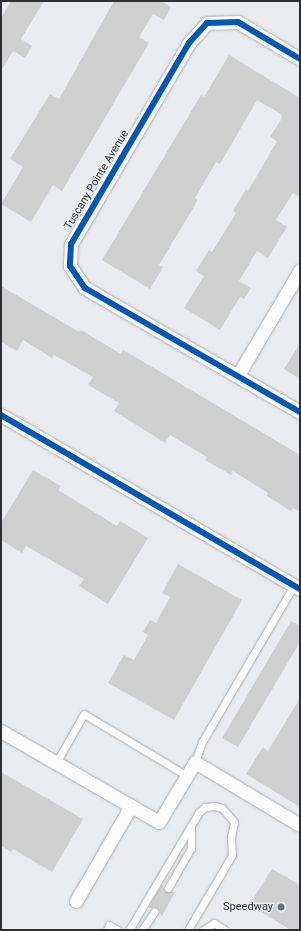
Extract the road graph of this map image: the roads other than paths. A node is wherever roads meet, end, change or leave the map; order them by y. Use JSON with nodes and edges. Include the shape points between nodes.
{"nodes":[{"id":1,"x":300,"y":59,"type":"edge"},
{"id":2,"x":300,"y":270,"type":"edge"},
{"id":3,"x":238,"y":375,"type":"junction"},
{"id":4,"x":300,"y":412,"type":"edge"},
{"id":5,"x":1,"y":415,"type":"edge"},
{"id":6,"x":297,"y":587,"type":"edge"},
{"id":7,"x":1,"y":731,"type":"edge"},
{"id":8,"x":195,"y":762,"type":"junction"},
{"id":9,"x":56,"y":763,"type":"junction"},
{"id":10,"x":187,"y":776,"type":"junction"},
{"id":11,"x":131,"y":806,"type":"junction"},
{"id":12,"x":300,"y":824,"type":"edge"},
{"id":13,"x":190,"y":827,"type":"junction"},
{"id":14,"x":168,"y":888,"type":"dead end"},
{"id":15,"x":76,"y":901,"type":"dead end"},
{"id":16,"x":154,"y":912,"type":"dead end"},
{"id":17,"x":107,"y":930,"type":"edge"},
{"id":18,"x":118,"y":930,"type":"edge"},
{"id":19,"x":129,"y":930,"type":"edge"},
{"id":20,"x":142,"y":930,"type":"edge"},
{"id":21,"x":188,"y":930,"type":"edge"},
{"id":22,"x":203,"y":930,"type":"edge"},
{"id":23,"x":225,"y":930,"type":"edge"}],
"edges":[{"from":1,"to":3,"type":"street","name":"Tuscany Pointe Avenue","via":[[238,22],[207,23],[190,43],[71,244],[70,266],[85,288]]},
{"from":2,"to":3,"type":"street"},
{"from":3,"to":4,"type":"street","name":"Tuscany Pointe Avenue"},
{"from":5,"to":6,"type":"street"},
{"from":6,"to":8,"type":"lane","via":[[202,742]]},
{"from":7,"to":9,"type":"street"},
{"from":8,"to":10,"type":"street"},
{"from":8,"to":12,"type":"street"},
{"from":9,"to":10,"type":"lane","via":[[84,714]]},
{"from":9,"to":11,"type":"street"},
{"from":10,"to":11,"type":"street","via":[[159,822]]},
{"from":11,"to":15,"type":"street"},
{"from":13,"to":14,"type":"lane","via":[[191,848]]},
{"from":13,"to":19,"type":"lane"},
{"from":13,"to":21,"type":"lane","via":[[205,807],[222,808],[234,822],[231,837],[232,855],[228,867]]},
{"from":16,"to":20,"type":"lane"},
{"from":17,"to":18,"type":"lane","via":[[109,925]]},
{"from":22,"to":23,"type":"lane","via":[[214,923]]}]}
